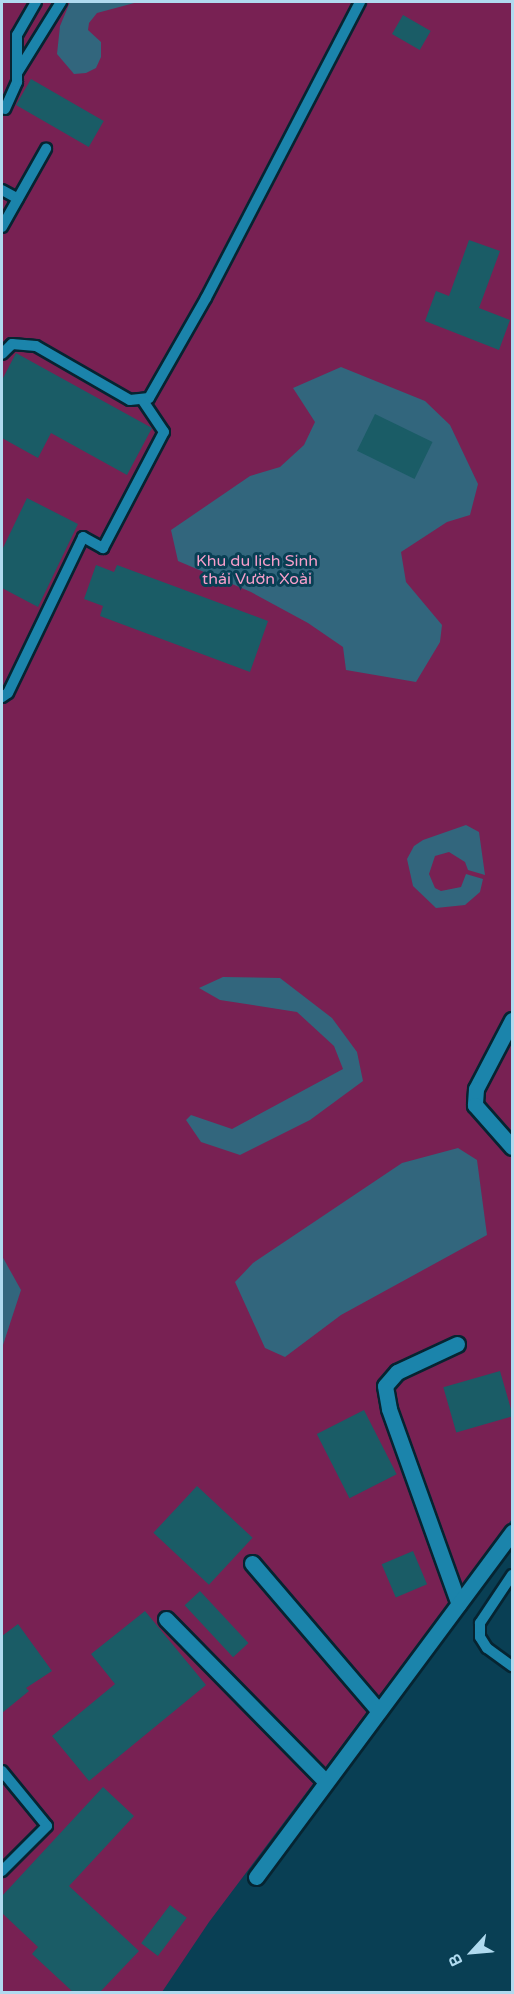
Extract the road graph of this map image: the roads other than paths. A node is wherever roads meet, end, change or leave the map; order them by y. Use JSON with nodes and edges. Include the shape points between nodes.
{"nodes":[{"id":1,"x":36,"y":2,"type":"edge"},
{"id":2,"x":61,"y":2,"type":"edge"},
{"id":3,"x":360,"y":2,"type":"edge"},
{"id":4,"x":17,"y":73,"type":"junction"},
{"id":5,"x":3,"y":110,"type":"edge"},
{"id":6,"x":46,"y":149,"type":"dead end"},
{"id":7,"x":2,"y":190,"type":"edge"},
{"id":8,"x":18,"y":199,"type":"junction"},
{"id":9,"x":2,"y":227,"type":"edge"},
{"id":10,"x":2,"y":354,"type":"edge"},
{"id":11,"x":143,"y":401,"type":"junction"},
{"id":12,"x":2,"y":697,"type":"edge"},
{"id":13,"x":513,"y":1020,"type":"edge"},
{"id":14,"x":513,"y":1147,"type":"edge"},
{"id":15,"x":457,"y":1344,"type":"dead end"},
{"id":16,"x":513,"y":1532,"type":"edge"},
{"id":17,"x":252,"y":1563,"type":"dead end"},
{"id":18,"x":513,"y":1575,"type":"edge"},
{"id":19,"x":459,"y":1604,"type":"junction"},
{"id":20,"x":166,"y":1618,"type":"dead end"},
{"id":21,"x":513,"y":1666,"type":"edge"},
{"id":22,"x":379,"y":1711,"type":"junction"},
{"id":23,"x":2,"y":1771,"type":"edge"},
{"id":24,"x":325,"y":1781,"type":"junction"},
{"id":25,"x":3,"y":1867,"type":"edge"},
{"id":26,"x":256,"y":1877,"type":"dead end"}],
"edges":[{"from":1,"to":4,"type":"lane","via":[[17,35]]},
{"from":2,"to":4,"type":"lane"},
{"from":3,"to":11,"type":"lane","via":[[206,298],[156,388]]},
{"from":4,"to":5,"type":"lane"},
{"from":6,"to":8,"type":"lane"},
{"from":7,"to":8,"type":"lane"},
{"from":8,"to":9,"type":"lane"},
{"from":10,"to":11,"type":"lane","via":[[12,344],[36,346],[124,397]]},
{"from":11,"to":12,"type":"lane","via":[[164,432],[103,548],[83,537],[8,693]]},
{"from":13,"to":14,"type":"street","via":[[476,1089],[475,1105]]},
{"from":15,"to":19,"type":"street","via":[[398,1372],[385,1386],[389,1409]]},
{"from":16,"to":19,"type":"street"},
{"from":17,"to":22,"type":"street"},
{"from":18,"to":21,"type":"lane","via":[[480,1623],[480,1637],[487,1648]]},
{"from":19,"to":22,"type":"street"},
{"from":20,"to":24,"type":"street"},
{"from":22,"to":24,"type":"street"},
{"from":23,"to":25,"type":"lane","via":[[47,1826]]},
{"from":24,"to":26,"type":"street"}]}
